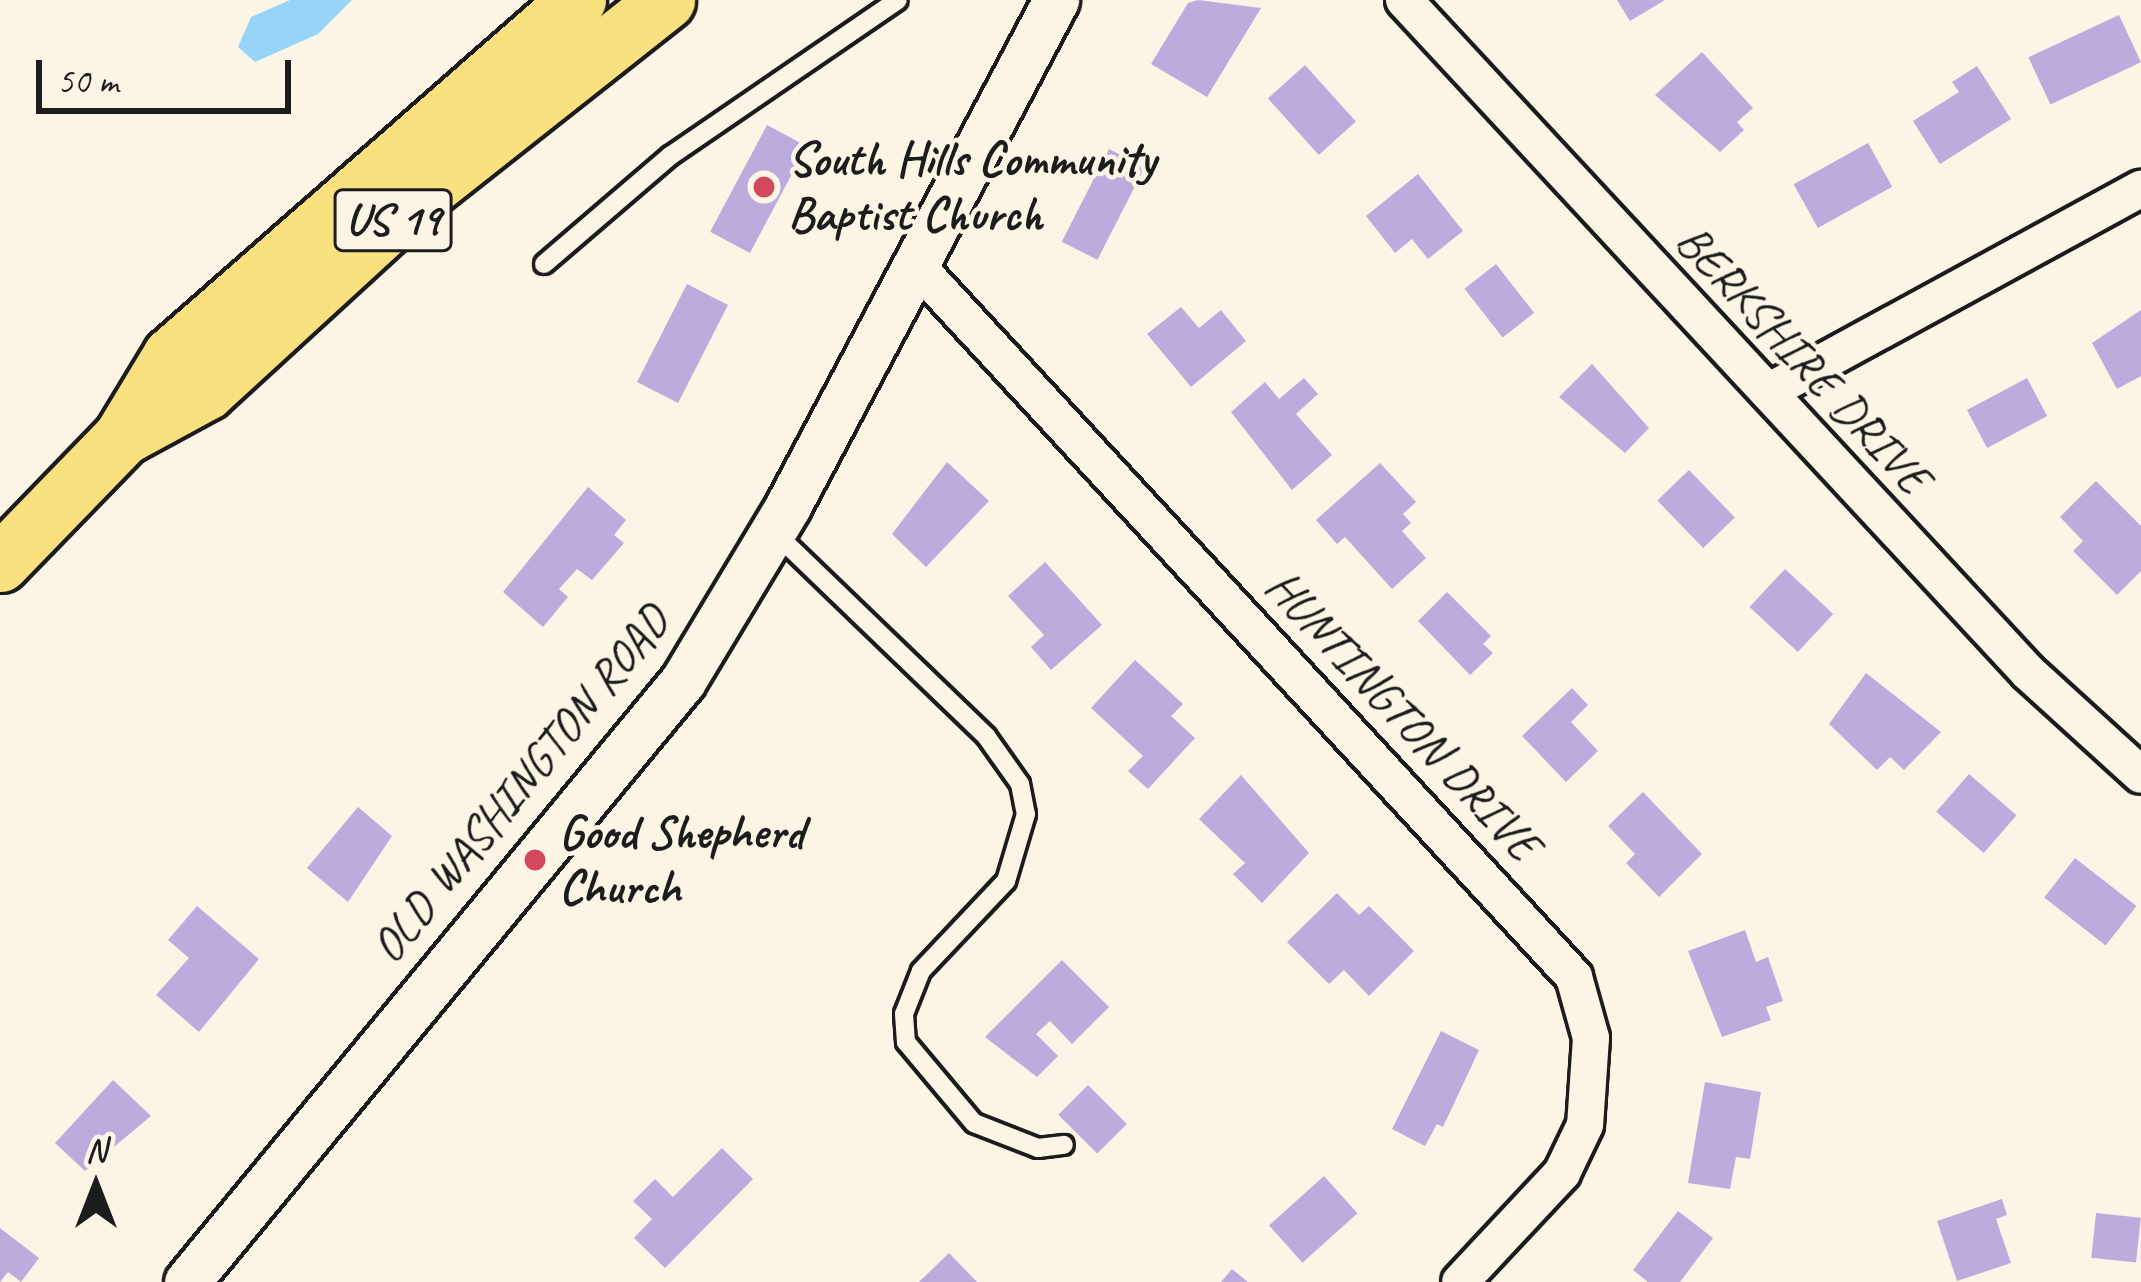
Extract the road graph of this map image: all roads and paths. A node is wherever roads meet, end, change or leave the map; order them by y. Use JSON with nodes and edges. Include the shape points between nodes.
{"nodes":[{"id":1,"x":578,"y":0,"type":"edge"},
{"id":2,"x":666,"y":0,"type":"edge"},
{"id":3,"x":898,"y":0,"type":"edge"},
{"id":4,"x":1056,"y":0,"type":"edge"},
{"id":5,"x":1404,"y":0,"type":"edge"},
{"id":6,"x":2141,"y":189,"type":"edge"},
{"id":7,"x":544,"y":264,"type":"dead end"},
{"id":8,"x":915,"y":264,"type":"junction"},
{"id":9,"x":1768,"y":392,"type":"junction"},
{"id":10,"x":122,"y":437,"type":"junction"},
{"id":11,"x":773,"y":531,"type":"junction"},
{"id":12,"x":0,"y":562,"type":"edge"},
{"id":13,"x":2141,"y":776,"type":"edge"},
{"id":14,"x":1064,"y":1145,"type":"dead end"},
{"id":15,"x":1473,"y":1278,"type":"edge"},
{"id":16,"x":187,"y":1282,"type":"edge"}],
"edges":[{"from":1,"to":10,"type":"main road","number":"US 19","via":[[171,356]]},
{"from":2,"to":10,"type":"main road","number":"US 19","via":[[422,193],[206,391]]},
{"from":3,"to":7,"type":"lane","via":[[670,156]]},
{"from":4,"to":8,"type":"street","name":"OLD WASHINGTON ROAD"},
{"from":5,"to":9,"type":"street","name":"BERKSHIRE DRIVE"},
{"from":6,"to":9,"type":"street"},
{"from":8,"to":11,"type":"street","name":"OLD WASHINGTON ROAD"},
{"from":8,"to":15,"type":"street","name":"HUNTINGTON DRIVE","via":[[1574,977],[1591,1038],[1585,1125],[1562,1173]]},
{"from":9,"to":13,"type":"street","name":"BERKSHIRE DRIVE","via":[[2029,673]]},
{"from":10,"to":12,"type":"main road","number":"US 19"},
{"from":11,"to":14,"type":"lane","via":[[986,736],[1020,784],[1026,814],[1006,881],[921,971],[904,1014],[906,1042],[974,1123],[1037,1148]]},
{"from":11,"to":16,"type":"street","name":"OLD WASHINGTON ROAD","via":[[682,681]]}]}
